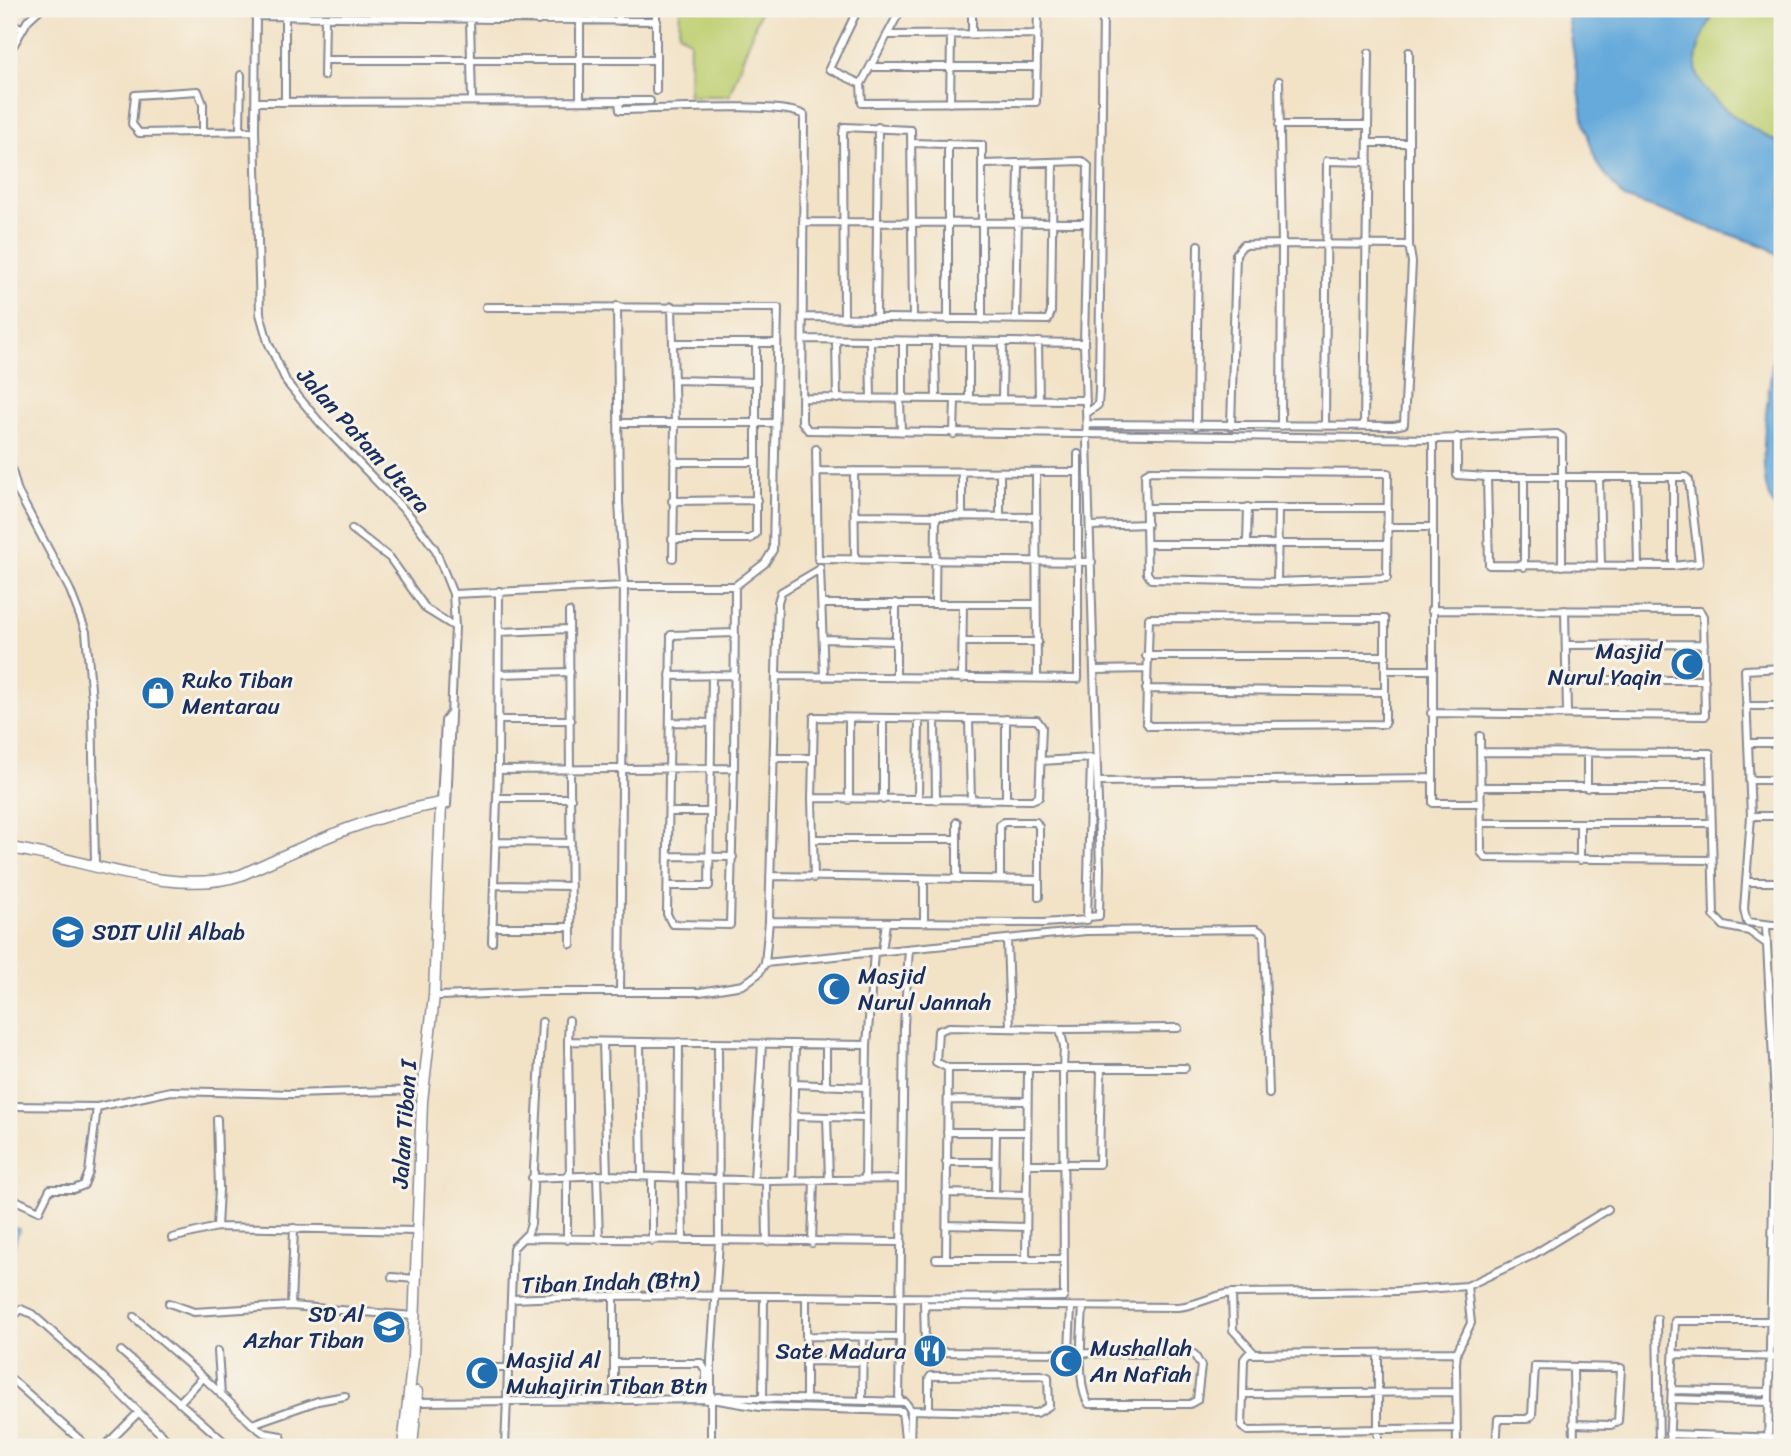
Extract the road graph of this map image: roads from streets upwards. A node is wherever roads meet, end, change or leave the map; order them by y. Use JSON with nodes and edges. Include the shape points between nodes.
{"nodes":[{"id":1,"x":40,"y":9,"type":"edge"},
{"id":2,"x":465,"y":9,"type":"edge"},
{"id":3,"x":538,"y":9,"type":"edge"},
{"id":4,"x":580,"y":9,"type":"edge"},
{"id":5,"x":620,"y":9,"type":"edge"},
{"id":6,"x":656,"y":9,"type":"edge"},
{"id":7,"x":858,"y":9,"type":"edge"},
{"id":8,"x":901,"y":9,"type":"edge"},
{"id":9,"x":972,"y":9,"type":"edge"},
{"id":10,"x":1038,"y":9,"type":"edge"},
{"id":11,"x":1103,"y":9,"type":"edge"},
{"id":12,"x":257,"y":12,"type":"edge"},
{"id":13,"x":285,"y":17,"type":"junction"},
{"id":14,"x":325,"y":17,"type":"junction"},
{"id":15,"x":470,"y":19,"type":"junction"},
{"id":16,"x":462,"y":20,"type":"junction"},
{"id":17,"x":580,"y":20,"type":"junction"},
{"id":18,"x":538,"y":21,"type":"junction"},
{"id":19,"x":620,"y":21,"type":"junction"},
{"id":20,"x":657,"y":21,"type":"junction"},
{"id":21,"x":9,"y":23,"type":"edge"},
{"id":22,"x":22,"y":28,"type":"junction"},
{"id":23,"x":1038,"y":34,"type":"junction"},
{"id":24,"x":887,"y":35,"type":"junction"},
{"id":25,"x":951,"y":35,"type":"junction"},
{"id":26,"x":972,"y":35,"type":"junction"},
{"id":27,"x":1409,"y":52,"type":"dead end"},
{"id":28,"x":9,"y":53,"type":"edge"},
{"id":29,"x":1369,"y":53,"type":"dead end"},
{"id":30,"x":471,"y":58,"type":"junction"},
{"id":31,"x":325,"y":60,"type":"junction"},
{"id":32,"x":580,"y":60,"type":"junction"},
{"id":33,"x":656,"y":60,"type":"junction"},
{"id":34,"x":870,"y":67,"type":"junction"},
{"id":35,"x":1037,"y":67,"type":"junction"},
{"id":36,"x":951,"y":68,"type":"junction"},
{"id":37,"x":242,"y":75,"type":"dead end"},
{"id":38,"x":324,"y":76,"type":"dead end"},
{"id":39,"x":1279,"y":81,"type":"dead end"},
{"id":40,"x":861,"y":84,"type":"junction"},
{"id":41,"x":656,"y":91,"type":"dead end"},
{"id":42,"x":472,"y":100,"type":"junction"},
{"id":43,"x":580,"y":101,"type":"junction"},
{"id":44,"x":619,"y":101,"type":"junction"},
{"id":45,"x":650,"y":101,"type":"dead end"},
{"id":46,"x":257,"y":102,"type":"junction"},
{"id":47,"x":285,"y":102,"type":"junction"},
{"id":48,"x":950,"y":103,"type":"junction"},
{"id":49,"x":1279,"y":125,"type":"junction"},
{"id":50,"x":1368,"y":125,"type":"junction"},
{"id":51,"x":878,"y":127,"type":"junction"},
{"id":52,"x":240,"y":131,"type":"junction"},
{"id":53,"x":255,"y":131,"type":"junction"},
{"id":54,"x":203,"y":132,"type":"junction"},
{"id":55,"x":1368,"y":142,"type":"junction"},
{"id":56,"x":912,"y":143,"type":"junction"},
{"id":57,"x":948,"y":143,"type":"junction"},
{"id":58,"x":1409,"y":143,"type":"junction"},
{"id":59,"x":1053,"y":162,"type":"junction"},
{"id":60,"x":1368,"y":162,"type":"junction"},
{"id":61,"x":983,"y":164,"type":"junction"},
{"id":62,"x":1019,"y":164,"type":"junction"},
{"id":63,"x":803,"y":222,"type":"junction"},
{"id":64,"x":845,"y":223,"type":"junction"},
{"id":65,"x":877,"y":223,"type":"junction"},
{"id":66,"x":1053,"y":223,"type":"junction"},
{"id":67,"x":1086,"y":223,"type":"junction"},
{"id":68,"x":912,"y":224,"type":"junction"},
{"id":69,"x":948,"y":224,"type":"junction"},
{"id":70,"x":982,"y":224,"type":"junction"},
{"id":71,"x":1018,"y":224,"type":"junction"},
{"id":72,"x":1282,"y":244,"type":"junction"},
{"id":73,"x":1327,"y":244,"type":"junction"},
{"id":74,"x":1198,"y":245,"type":"dead end"},
{"id":75,"x":1367,"y":245,"type":"junction"},
{"id":76,"x":1409,"y":245,"type":"junction"},
{"id":77,"x":617,"y":306,"type":"junction"},
{"id":78,"x":672,"y":306,"type":"junction"},
{"id":79,"x":486,"y":307,"type":"dead end"},
{"id":80,"x":804,"y":317,"type":"junction"},
{"id":81,"x":844,"y":318,"type":"junction"},
{"id":82,"x":876,"y":318,"type":"junction"},
{"id":83,"x":913,"y":319,"type":"junction"},
{"id":84,"x":948,"y":320,"type":"junction"},
{"id":85,"x":982,"y":320,"type":"junction"},
{"id":86,"x":1016,"y":320,"type":"junction"},
{"id":87,"x":803,"y":339,"type":"junction"},
{"id":88,"x":836,"y":340,"type":"junction"},
{"id":89,"x":870,"y":341,"type":"junction"},
{"id":90,"x":903,"y":341,"type":"junction"},
{"id":91,"x":935,"y":341,"type":"junction"},
{"id":92,"x":969,"y":341,"type":"junction"},
{"id":93,"x":1003,"y":342,"type":"junction"},
{"id":94,"x":1038,"y":342,"type":"junction"},
{"id":95,"x":673,"y":343,"type":"junction"},
{"id":96,"x":777,"y":343,"type":"junction"},
{"id":97,"x":1084,"y":343,"type":"junction"},
{"id":98,"x":756,"y":344,"type":"junction"},
{"id":99,"x":674,"y":380,"type":"junction"},
{"id":100,"x":756,"y":382,"type":"junction"},
{"id":101,"x":804,"y":398,"type":"junction"},
{"id":102,"x":837,"y":399,"type":"junction"},
{"id":103,"x":871,"y":399,"type":"junction"},
{"id":104,"x":902,"y":399,"type":"junction"},
{"id":105,"x":936,"y":399,"type":"junction"},
{"id":106,"x":955,"y":399,"type":"junction"},
{"id":107,"x":969,"y":399,"type":"junction"},
{"id":108,"x":1002,"y":399,"type":"junction"},
{"id":109,"x":1039,"y":399,"type":"junction"},
{"id":110,"x":1086,"y":400,"type":"junction"},
{"id":111,"x":1087,"y":413,"type":"junction"},
{"id":112,"x":618,"y":423,"type":"junction"},
{"id":113,"x":675,"y":423,"type":"junction"},
{"id":114,"x":757,"y":423,"type":"junction"},
{"id":115,"x":774,"y":424,"type":"junction"},
{"id":116,"x":1087,"y":424,"type":"junction"},
{"id":117,"x":1196,"y":426,"type":"junction"},
{"id":118,"x":1231,"y":426,"type":"junction"},
{"id":119,"x":1280,"y":426,"type":"junction"},
{"id":120,"x":1325,"y":426,"type":"junction"},
{"id":121,"x":1364,"y":426,"type":"junction"},
{"id":122,"x":901,"y":432,"type":"junction"},
{"id":123,"x":954,"y":434,"type":"junction"},
{"id":124,"x":1088,"y":434,"type":"junction"},
{"id":125,"x":1457,"y":438,"type":"junction"},
{"id":126,"x":1433,"y":439,"type":"junction"},
{"id":127,"x":816,"y":449,"type":"dead end"},
{"id":128,"x":1078,"y":454,"type":"dead end"},
{"id":129,"x":9,"y":460,"type":"edge"},
{"id":130,"x":756,"y":462,"type":"junction"},
{"id":131,"x":674,"y":463,"type":"junction"},
{"id":132,"x":817,"y":471,"type":"junction"},
{"id":133,"x":855,"y":471,"type":"junction"},
{"id":134,"x":962,"y":472,"type":"junction"},
{"id":135,"x":1000,"y":472,"type":"junction"},
{"id":136,"x":1036,"y":472,"type":"junction"},
{"id":137,"x":1077,"y":472,"type":"junction"},
{"id":138,"x":1487,"y":477,"type":"junction"},
{"id":139,"x":1524,"y":477,"type":"junction"},
{"id":140,"x":1560,"y":477,"type":"junction"},
{"id":141,"x":1636,"y":477,"type":"junction"},
{"id":142,"x":1673,"y":477,"type":"junction"},
{"id":143,"x":1599,"y":478,"type":"junction"},
{"id":144,"x":757,"y":500,"type":"junction"},
{"id":145,"x":671,"y":501,"type":"junction"},
{"id":146,"x":1248,"y":507,"type":"junction"},
{"id":147,"x":1147,"y":508,"type":"junction"},
{"id":148,"x":1278,"y":508,"type":"junction"},
{"id":149,"x":1388,"y":508,"type":"junction"},
{"id":150,"x":855,"y":515,"type":"junction"},
{"id":151,"x":936,"y":516,"type":"junction"},
{"id":152,"x":962,"y":516,"type":"junction"},
{"id":153,"x":1000,"y":517,"type":"junction"},
{"id":154,"x":1037,"y":517,"type":"junction"},
{"id":155,"x":1147,"y":524,"type":"junction"},
{"id":156,"x":1090,"y":526,"type":"junction"},
{"id":157,"x":1387,"y":527,"type":"junction"},
{"id":158,"x":1431,"y":527,"type":"junction"},
{"id":159,"x":352,"y":529,"type":"dead end"},
{"id":160,"x":672,"y":539,"type":"junction"},
{"id":161,"x":1247,"y":543,"type":"junction"},
{"id":162,"x":1147,"y":544,"type":"junction"},
{"id":163,"x":1277,"y":544,"type":"junction"},
{"id":164,"x":1387,"y":544,"type":"junction"},
{"id":165,"x":673,"y":558,"type":"dead end"},
{"id":166,"x":818,"y":559,"type":"junction"},
{"id":167,"x":855,"y":559,"type":"junction"},
{"id":168,"x":935,"y":559,"type":"junction"},
{"id":169,"x":1037,"y":560,"type":"junction"},
{"id":170,"x":1080,"y":561,"type":"junction"},
{"id":171,"x":1092,"y":562,"type":"junction"},
{"id":172,"x":1601,"y":565,"type":"junction"},
{"id":173,"x":1638,"y":565,"type":"junction"},
{"id":174,"x":1562,"y":566,"type":"junction"},
{"id":175,"x":1672,"y":566,"type":"junction"},
{"id":176,"x":1524,"y":567,"type":"junction"},
{"id":177,"x":820,"y":569,"type":"junction"},
{"id":178,"x":1277,"y":582,"type":"junction"},
{"id":179,"x":624,"y":586,"type":"junction"},
{"id":180,"x":735,"y":586,"type":"junction"},
{"id":181,"x":499,"y":591,"type":"junction"},
{"id":182,"x":453,"y":594,"type":"junction"},
{"id":183,"x":896,"y":603,"type":"junction"},
{"id":184,"x":935,"y":603,"type":"junction"},
{"id":185,"x":823,"y":604,"type":"junction"},
{"id":186,"x":963,"y":604,"type":"junction"},
{"id":187,"x":1036,"y":604,"type":"junction"},
{"id":188,"x":1431,"y":610,"type":"junction"},
{"id":189,"x":1565,"y":610,"type":"junction"},
{"id":190,"x":569,"y":612,"type":"dead end"},
{"id":191,"x":455,"y":627,"type":"junction"},
{"id":192,"x":569,"y":629,"type":"junction"},
{"id":193,"x":499,"y":632,"type":"junction"},
{"id":194,"x":735,"y":633,"type":"junction"},
{"id":195,"x":822,"y":639,"type":"junction"},
{"id":196,"x":895,"y":641,"type":"junction"},
{"id":197,"x":963,"y":642,"type":"junction"},
{"id":198,"x":1038,"y":642,"type":"junction"},
{"id":199,"x":1704,"y":644,"type":"junction"},
{"id":200,"x":1567,"y":645,"type":"junction"},
{"id":201,"x":1146,"y":656,"type":"junction"},
{"id":202,"x":1386,"y":656,"type":"junction"},
{"id":203,"x":1782,"y":668,"type":"edge"},
{"id":204,"x":1147,"y":669,"type":"junction"},
{"id":205,"x":1096,"y":670,"type":"junction"},
{"id":206,"x":1387,"y":670,"type":"junction"},
{"id":207,"x":1431,"y":670,"type":"junction"},
{"id":208,"x":570,"y":672,"type":"junction"},
{"id":209,"x":499,"y":674,"type":"junction"},
{"id":210,"x":735,"y":675,"type":"junction"},
{"id":211,"x":670,"y":676,"type":"junction"},
{"id":212,"x":712,"y":676,"type":"junction"},
{"id":213,"x":776,"y":676,"type":"junction"},
{"id":214,"x":824,"y":677,"type":"junction"},
{"id":215,"x":896,"y":678,"type":"junction"},
{"id":216,"x":1037,"y":678,"type":"junction"},
{"id":217,"x":962,"y":679,"type":"junction"},
{"id":218,"x":1567,"y":680,"type":"junction"},
{"id":219,"x":1705,"y":680,"type":"junction"},
{"id":220,"x":1146,"y":689,"type":"junction"},
{"id":221,"x":1385,"y":692,"type":"junction"},
{"id":222,"x":1746,"y":706,"type":"junction"},
{"id":223,"x":1782,"y":706,"type":"edge"},
{"id":224,"x":1431,"y":713,"type":"junction"},
{"id":225,"x":1567,"y":713,"type":"junction"},
{"id":226,"x":849,"y":718,"type":"junction"},
{"id":227,"x":883,"y":719,"type":"junction"},
{"id":228,"x":919,"y":719,"type":"junction"},
{"id":229,"x":935,"y":719,"type":"junction"},
{"id":230,"x":969,"y":719,"type":"junction"},
{"id":231,"x":1006,"y":719,"type":"junction"},
{"id":232,"x":499,"y":720,"type":"junction"},
{"id":233,"x":571,"y":720,"type":"junction"},
{"id":234,"x":670,"y":722,"type":"junction"},
{"id":235,"x":711,"y":723,"type":"junction"},
{"id":236,"x":1480,"y":736,"type":"dead end"},
{"id":237,"x":1748,"y":743,"type":"junction"},
{"id":238,"x":1782,"y":743,"type":"edge"},
{"id":239,"x":1480,"y":752,"type":"junction"},
{"id":240,"x":1587,"y":752,"type":"junction"},
{"id":241,"x":775,"y":758,"type":"junction"},
{"id":242,"x":812,"y":758,"type":"junction"},
{"id":243,"x":1041,"y":761,"type":"junction"},
{"id":244,"x":711,"y":768,"type":"junction"},
{"id":245,"x":734,"y":768,"type":"junction"},
{"id":246,"x":571,"y":769,"type":"junction"},
{"id":247,"x":670,"y":769,"type":"junction"},
{"id":248,"x":498,"y":770,"type":"junction"},
{"id":249,"x":621,"y":770,"type":"junction"},
{"id":250,"x":1432,"y":778,"type":"junction"},
{"id":251,"x":1749,"y":780,"type":"junction"},
{"id":252,"x":1782,"y":780,"type":"edge"},
{"id":253,"x":1098,"y":782,"type":"junction"},
{"id":254,"x":1480,"y":787,"type":"junction"},
{"id":255,"x":1710,"y":787,"type":"junction"},
{"id":256,"x":1587,"y":788,"type":"junction"},
{"id":257,"x":497,"y":798,"type":"junction"},
{"id":258,"x":571,"y":798,"type":"junction"},
{"id":259,"x":811,"y":799,"type":"junction"},
{"id":260,"x":918,"y":799,"type":"junction"},
{"id":261,"x":849,"y":800,"type":"junction"},
{"id":262,"x":883,"y":800,"type":"junction"},
{"id":263,"x":936,"y":800,"type":"junction"},
{"id":264,"x":971,"y":800,"type":"junction"},
{"id":265,"x":1006,"y":800,"type":"junction"},
{"id":266,"x":1481,"y":803,"type":"junction"},
{"id":267,"x":444,"y":804,"type":"junction"},
{"id":268,"x":710,"y":812,"type":"junction"},
{"id":269,"x":669,"y":813,"type":"junction"},
{"id":270,"x":1782,"y":816,"type":"edge"},
{"id":271,"x":1751,"y":817,"type":"junction"},
{"id":272,"x":957,"y":822,"type":"dead end"},
{"id":273,"x":1481,"y":823,"type":"junction"},
{"id":274,"x":1580,"y":823,"type":"junction"},
{"id":275,"x":1711,"y":823,"type":"junction"},
{"id":276,"x":813,"y":839,"type":"junction"},
{"id":277,"x":957,"y":839,"type":"junction"},
{"id":278,"x":495,"y":842,"type":"junction"},
{"id":279,"x":571,"y":843,"type":"junction"},
{"id":280,"x":9,"y":848,"type":"edge"},
{"id":281,"x":668,"y":856,"type":"junction"},
{"id":282,"x":710,"y":856,"type":"junction"},
{"id":283,"x":733,"y":857,"type":"junction"},
{"id":284,"x":1580,"y":860,"type":"junction"},
{"id":285,"x":1712,"y":860,"type":"junction"},
{"id":286,"x":95,"y":864,"type":"junction"},
{"id":287,"x":770,"y":876,"type":"junction"},
{"id":288,"x":814,"y":878,"type":"junction"},
{"id":289,"x":925,"y":879,"type":"junction"},
{"id":290,"x":957,"y":879,"type":"junction"},
{"id":291,"x":1000,"y":879,"type":"junction"},
{"id":292,"x":1039,"y":880,"type":"junction"},
{"id":293,"x":1782,"y":882,"type":"edge"},
{"id":294,"x":1745,"y":883,"type":"junction"},
{"id":295,"x":494,"y":885,"type":"junction"},
{"id":296,"x":571,"y":886,"type":"junction"},
{"id":297,"x":667,"y":886,"type":"junction"},
{"id":298,"x":1039,"y":897,"type":"dead end"},
{"id":299,"x":1088,"y":918,"type":"junction"},
{"id":300,"x":769,"y":921,"type":"junction"},
{"id":301,"x":886,"y":923,"type":"junction"},
{"id":302,"x":924,"y":923,"type":"junction"},
{"id":303,"x":1754,"y":923,"type":"junction"},
{"id":304,"x":1766,"y":926,"type":"junction"},
{"id":305,"x":1782,"y":926,"type":"edge"},
{"id":306,"x":492,"y":927,"type":"junction"},
{"id":307,"x":571,"y":927,"type":"junction"},
{"id":308,"x":1086,"y":931,"type":"junction"},
{"id":309,"x":1749,"y":931,"type":"junction"},
{"id":310,"x":1007,"y":939,"type":"junction"},
{"id":311,"x":492,"y":942,"type":"dead end"},
{"id":312,"x":571,"y":944,"type":"dead end"},
{"id":313,"x":1767,"y":944,"type":"junction"},
{"id":314,"x":909,"y":949,"type":"junction"},
{"id":315,"x":882,"y":951,"type":"junction"},
{"id":316,"x":874,"y":952,"type":"junction"},
{"id":317,"x":765,"y":963,"type":"junction"},
{"id":318,"x":620,"y":991,"type":"junction"},
{"id":319,"x":440,"y":996,"type":"junction"},
{"id":320,"x":569,"y":1020,"type":"dead end"},
{"id":321,"x":542,"y":1021,"type":"dead end"},
{"id":322,"x":1010,"y":1028,"type":"junction"},
{"id":323,"x":1178,"y":1028,"type":"dead end"},
{"id":324,"x":1060,"y":1029,"type":"junction"},
{"id":325,"x":568,"y":1041,"type":"junction"},
{"id":326,"x":603,"y":1042,"type":"junction"},
{"id":327,"x":640,"y":1042,"type":"junction"},
{"id":328,"x":680,"y":1042,"type":"junction"},
{"id":329,"x":718,"y":1043,"type":"junction"},
{"id":330,"x":762,"y":1044,"type":"junction"},
{"id":331,"x":826,"y":1044,"type":"junction"},
{"id":332,"x":795,"y":1045,"type":"junction"},
{"id":333,"x":867,"y":1045,"type":"junction"},
{"id":334,"x":948,"y":1068,"type":"junction"},
{"id":335,"x":1185,"y":1068,"type":"dead end"},
{"id":336,"x":1028,"y":1069,"type":"junction"},
{"id":337,"x":1101,"y":1069,"type":"junction"},
{"id":338,"x":1063,"y":1070,"type":"junction"},
{"id":339,"x":794,"y":1084,"type":"junction"},
{"id":340,"x":826,"y":1086,"type":"junction"},
{"id":341,"x":866,"y":1087,"type":"junction"},
{"id":342,"x":423,"y":1090,"type":"junction"},
{"id":343,"x":1269,"y":1094,"type":"dead end"},
{"id":344,"x":1779,"y":1097,"type":"edge"},
{"id":345,"x":949,"y":1100,"type":"junction"},
{"id":346,"x":1026,"y":1101,"type":"junction"},
{"id":347,"x":9,"y":1106,"type":"edge"},
{"id":348,"x":97,"y":1107,"type":"junction"},
{"id":349,"x":793,"y":1116,"type":"junction"},
{"id":350,"x":827,"y":1117,"type":"junction"},
{"id":351,"x":866,"y":1118,"type":"junction"},
{"id":352,"x":217,"y":1119,"type":"dead end"},
{"id":353,"x":996,"y":1131,"type":"junction"},
{"id":354,"x":947,"y":1132,"type":"junction"},
{"id":355,"x":1026,"y":1132,"type":"junction"},
{"id":356,"x":1774,"y":1135,"type":"junction"},
{"id":357,"x":1782,"y":1135,"type":"edge"},
{"id":358,"x":1782,"y":1146,"type":"edge"},
{"id":359,"x":1773,"y":1147,"type":"junction"},
{"id":360,"x":946,"y":1162,"type":"junction"},
{"id":361,"x":995,"y":1162,"type":"junction"},
{"id":362,"x":1026,"y":1164,"type":"junction"},
{"id":363,"x":1063,"y":1165,"type":"junction"},
{"id":364,"x":568,"y":1175,"type":"junction"},
{"id":365,"x":597,"y":1175,"type":"junction"},
{"id":366,"x":607,"y":1175,"type":"junction"},
{"id":367,"x":642,"y":1176,"type":"junction"},
{"id":368,"x":652,"y":1177,"type":"junction"},
{"id":369,"x":680,"y":1177,"type":"junction"},
{"id":370,"x":532,"y":1178,"type":"junction"},
{"id":371,"x":717,"y":1179,"type":"junction"},
{"id":372,"x":830,"y":1179,"type":"junction"},
{"id":373,"x":865,"y":1179,"type":"junction"},
{"id":374,"x":902,"y":1179,"type":"junction"},
{"id":375,"x":754,"y":1180,"type":"junction"},
{"id":376,"x":792,"y":1180,"type":"junction"},
{"id":377,"x":814,"y":1180,"type":"junction"},
{"id":378,"x":766,"y":1181,"type":"junction"},
{"id":379,"x":946,"y":1193,"type":"junction"},
{"id":380,"x":995,"y":1194,"type":"junction"},
{"id":381,"x":1025,"y":1195,"type":"junction"},
{"id":382,"x":9,"y":1197,"type":"edge"},
{"id":383,"x":1608,"y":1209,"type":"dead end"},
{"id":384,"x":947,"y":1225,"type":"junction"},
{"id":385,"x":217,"y":1227,"type":"junction"},
{"id":386,"x":1026,"y":1227,"type":"junction"},
{"id":387,"x":294,"y":1228,"type":"junction"},
{"id":388,"x":416,"y":1231,"type":"junction"},
{"id":389,"x":172,"y":1238,"type":"dead end"},
{"id":390,"x":521,"y":1238,"type":"junction"},
{"id":391,"x":567,"y":1240,"type":"junction"},
{"id":392,"x":599,"y":1240,"type":"junction"},
{"id":393,"x":652,"y":1241,"type":"junction"},
{"id":394,"x":683,"y":1241,"type":"junction"},
{"id":395,"x":719,"y":1242,"type":"junction"},
{"id":396,"x":767,"y":1242,"type":"junction"},
{"id":397,"x":902,"y":1242,"type":"junction"},
{"id":398,"x":812,"y":1243,"type":"junction"},
{"id":399,"x":1773,"y":1256,"type":"junction"},
{"id":400,"x":1782,"y":1256,"type":"edge"},
{"id":401,"x":936,"y":1259,"type":"dead end"},
{"id":402,"x":946,"y":1259,"type":"junction"},
{"id":403,"x":1026,"y":1259,"type":"junction"},
{"id":404,"x":1064,"y":1259,"type":"junction"},
{"id":405,"x":392,"y":1277,"type":"dead end"},
{"id":406,"x":415,"y":1279,"type":"junction"},
{"id":407,"x":1467,"y":1286,"type":"junction"},
{"id":408,"x":1232,"y":1293,"type":"junction"},
{"id":409,"x":1773,"y":1295,"type":"junction"},
{"id":410,"x":717,"y":1296,"type":"junction"},
{"id":411,"x":806,"y":1296,"type":"junction"},
{"id":412,"x":1782,"y":1296,"type":"edge"},
{"id":413,"x":764,"y":1297,"type":"junction"},
{"id":414,"x":614,"y":1298,"type":"junction"},
{"id":415,"x":901,"y":1298,"type":"junction"},
{"id":416,"x":512,"y":1299,"type":"junction"},
{"id":417,"x":924,"y":1302,"type":"junction"},
{"id":418,"x":170,"y":1303,"type":"dead end"},
{"id":419,"x":291,"y":1306,"type":"junction"},
{"id":420,"x":1070,"y":1307,"type":"junction"},
{"id":421,"x":1083,"y":1307,"type":"junction"},
{"id":422,"x":414,"y":1316,"type":"junction"},
{"id":423,"x":134,"y":1317,"type":"dead end"},
{"id":424,"x":1657,"y":1319,"type":"dead end"},
{"id":425,"x":9,"y":1321,"type":"edge"},
{"id":426,"x":1772,"y":1321,"type":"junction"},
{"id":427,"x":1782,"y":1321,"type":"edge"},
{"id":428,"x":1082,"y":1326,"type":"junction"},
{"id":429,"x":1070,"y":1327,"type":"junction"},
{"id":430,"x":807,"y":1336,"type":"junction"},
{"id":431,"x":863,"y":1337,"type":"junction"},
{"id":432,"x":900,"y":1337,"type":"junction"},
{"id":433,"x":121,"y":1351,"type":"dead end"},
{"id":434,"x":218,"y":1351,"type":"dead end"},
{"id":435,"x":1069,"y":1352,"type":"junction"},
{"id":436,"x":1082,"y":1352,"type":"junction"},
{"id":437,"x":1457,"y":1352,"type":"junction"},
{"id":438,"x":1254,"y":1353,"type":"junction"},
{"id":439,"x":1378,"y":1353,"type":"junction"},
{"id":440,"x":1674,"y":1354,"type":"junction"},
{"id":441,"x":1771,"y":1357,"type":"junction"},
{"id":442,"x":1782,"y":1357,"type":"edge"},
{"id":443,"x":807,"y":1361,"type":"junction"},
{"id":444,"x":864,"y":1362,"type":"junction"},
{"id":445,"x":615,"y":1363,"type":"junction"},
{"id":446,"x":489,"y":1368,"type":"dead end"},
{"id":447,"x":506,"y":1368,"type":"junction"},
{"id":448,"x":1573,"y":1368,"type":"junction"},
{"id":449,"x":9,"y":1377,"type":"edge"},
{"id":450,"x":204,"y":1377,"type":"junction"},
{"id":451,"x":1672,"y":1390,"type":"junction"},
{"id":452,"x":1456,"y":1392,"type":"junction"},
{"id":453,"x":1769,"y":1392,"type":"junction"},
{"id":454,"x":1243,"y":1394,"type":"junction"},
{"id":455,"x":1378,"y":1394,"type":"junction"},
{"id":456,"x":221,"y":1395,"type":"junction"},
{"id":457,"x":345,"y":1396,"type":"dead end"},
{"id":458,"x":763,"y":1398,"type":"junction"},
{"id":459,"x":710,"y":1399,"type":"junction"},
{"id":460,"x":806,"y":1399,"type":"junction"},
{"id":461,"x":1672,"y":1399,"type":"junction"},
{"id":462,"x":506,"y":1401,"type":"junction"},
{"id":463,"x":614,"y":1401,"type":"junction"},
{"id":464,"x":862,"y":1401,"type":"junction"},
{"id":465,"x":417,"y":1402,"type":"junction"},
{"id":466,"x":899,"y":1402,"type":"junction"},
{"id":467,"x":1769,"y":1402,"type":"junction"},
{"id":468,"x":179,"y":1403,"type":"junction"},
{"id":469,"x":911,"y":1410,"type":"junction"},
{"id":470,"x":929,"y":1411,"type":"junction"},
{"id":471,"x":138,"y":1413,"type":"junction"},
{"id":472,"x":252,"y":1424,"type":"junction"},
{"id":473,"x":1573,"y":1424,"type":"junction"},
{"id":474,"x":1457,"y":1428,"type":"junction"},
{"id":475,"x":1378,"y":1429,"type":"junction"},
{"id":476,"x":1670,"y":1434,"type":"junction"},
{"id":477,"x":1768,"y":1437,"type":"junction"},
{"id":478,"x":1782,"y":1438,"type":"edge"},
{"id":479,"x":88,"y":1447,"type":"edge"},
{"id":480,"x":104,"y":1447,"type":"edge"},
{"id":481,"x":174,"y":1447,"type":"edge"},
{"id":482,"x":230,"y":1447,"type":"edge"},
{"id":483,"x":284,"y":1447,"type":"edge"},
{"id":484,"x":403,"y":1447,"type":"edge"},
{"id":485,"x":412,"y":1447,"type":"edge"},
{"id":486,"x":505,"y":1447,"type":"edge"},
{"id":487,"x":711,"y":1447,"type":"edge"},
{"id":488,"x":908,"y":1447,"type":"edge"},
{"id":489,"x":1378,"y":1447,"type":"edge"},
{"id":490,"x":1457,"y":1447,"type":"edge"},
{"id":491,"x":1496,"y":1447,"type":"edge"},
{"id":492,"x":1574,"y":1447,"type":"edge"},
{"id":493,"x":1659,"y":1447,"type":"edge"},
{"id":494,"x":1669,"y":1447,"type":"edge"},
{"id":495,"x":1768,"y":1447,"type":"edge"}],
"edges":[{"from":1,"to":22,"type":"street"},
{"from":2,"to":16,"type":"street"},
{"from":3,"to":18,"type":"street"},
{"from":4,"to":17,"type":"street"},
{"from":5,"to":19,"type":"street"},
{"from":6,"to":20,"type":"street"},
{"from":7,"to":40,"type":"street","via":[[830,69]]},
{"from":8,"to":24,"type":"street"},
{"from":9,"to":26,"type":"street"},
{"from":10,"to":23,"type":"street"},
{"from":11,"to":111,"type":"street","via":[[1099,391],[1098,405]]},
{"from":12,"to":13,"type":"street"},
{"from":12,"to":46,"type":"street","name":"Jalan Patam Utara"},
{"from":13,"to":14,"type":"street"},
{"from":13,"to":47,"type":"street"},
{"from":14,"to":16,"type":"street"},
{"from":14,"to":31,"type":"street"},
{"from":15,"to":16,"type":"street"},
{"from":15,"to":18,"type":"street"},
{"from":15,"to":30,"type":"street"},
{"from":17,"to":18,"type":"street"},
{"from":17,"to":19,"type":"street"},
{"from":17,"to":32,"type":"street"},
{"from":19,"to":20,"type":"street"},
{"from":20,"to":33,"type":"street"},
{"from":21,"to":22,"type":"street"},
{"from":22,"to":28,"type":"street"},
{"from":23,"to":26,"type":"street"},
{"from":23,"to":35,"type":"street"},
{"from":24,"to":25,"type":"street"},
{"from":24,"to":34,"type":"street"},
{"from":25,"to":26,"type":"street"},
{"from":25,"to":36,"type":"street"},
{"from":27,"to":58,"type":"street"},
{"from":29,"to":50,"type":"street"},
{"from":30,"to":31,"type":"street"},
{"from":30,"to":32,"type":"street"},
{"from":30,"to":42,"type":"street"},
{"from":31,"to":38,"type":"street"},
{"from":32,"to":33,"type":"street"},
{"from":32,"to":43,"type":"street"},
{"from":33,"to":41,"type":"street"},
{"from":34,"to":36,"type":"street"},
{"from":34,"to":40,"type":"street"},
{"from":35,"to":36,"type":"street"},
{"from":35,"to":48,"type":"street","via":[[1036,102]]},
{"from":36,"to":48,"type":"street"},
{"from":37,"to":52,"type":"street"},
{"from":39,"to":49,"type":"street"},
{"from":40,"to":48,"type":"street","via":[[862,103]]},
{"from":42,"to":43,"type":"street"},
{"from":42,"to":47,"type":"street"},
{"from":43,"to":44,"type":"street"},
{"from":44,"to":45,"type":"street"},
{"from":44,"to":63,"type":"street","via":[[620,110],[801,113],[805,129]]},
{"from":46,"to":47,"type":"street"},
{"from":46,"to":53,"type":"street","name":"Jalan Patam Utara"},
{"from":49,"to":50,"type":"street"},
{"from":49,"to":72,"type":"street"},
{"from":50,"to":55,"type":"street"},
{"from":51,"to":56,"type":"street","via":[[910,128]]},
{"from":51,"to":64,"type":"street","via":[[843,129]]},
{"from":51,"to":65,"type":"street"},
{"from":52,"to":53,"type":"street"},
{"from":52,"to":54,"type":"street"},
{"from":53,"to":182,"type":"street","name":"Jalan Patam Utara","via":[[260,314],[279,370],[321,424],[411,517],[435,550]]},
{"from":54,"to":54,"type":"street","via":[[198,91],[135,95],[132,124],[139,133]]},
{"from":55,"to":58,"type":"street"},
{"from":55,"to":60,"type":"street"},
{"from":56,"to":57,"type":"street"},
{"from":56,"to":68,"type":"street"},
{"from":57,"to":61,"type":"street","via":[[982,143]]},
{"from":57,"to":69,"type":"street"},
{"from":58,"to":76,"type":"street"},
{"from":59,"to":62,"type":"street"},
{"from":59,"to":66,"type":"street"},
{"from":59,"to":67,"type":"street","via":[[1086,162]]},
{"from":60,"to":73,"type":"street","via":[[1327,162]]},
{"from":60,"to":75,"type":"street"},
{"from":61,"to":62,"type":"street"},
{"from":61,"to":70,"type":"street"},
{"from":62,"to":71,"type":"street"},
{"from":63,"to":64,"type":"street"},
{"from":63,"to":80,"type":"street"},
{"from":64,"to":65,"type":"street"},
{"from":64,"to":81,"type":"street"},
{"from":65,"to":68,"type":"street"},
{"from":65,"to":82,"type":"street"},
{"from":66,"to":67,"type":"street"},
{"from":66,"to":71,"type":"street"},
{"from":66,"to":86,"type":"street","via":[[1051,317]]},
{"from":67,"to":97,"type":"street"},
{"from":68,"to":69,"type":"street"},
{"from":68,"to":83,"type":"street"},
{"from":69,"to":70,"type":"street"},
{"from":69,"to":84,"type":"street"},
{"from":70,"to":71,"type":"street"},
{"from":70,"to":85,"type":"street"},
{"from":71,"to":86,"type":"street"},
{"from":72,"to":73,"type":"street"},
{"from":72,"to":118,"type":"street","via":[[1243,244],[1236,254]]},
{"from":72,"to":119,"type":"street"},
{"from":73,"to":75,"type":"street"},
{"from":73,"to":120,"type":"street"},
{"from":74,"to":117,"type":"street"},
{"from":75,"to":76,"type":"street"},
{"from":75,"to":121,"type":"street"},
{"from":76,"to":121,"type":"street","via":[[1406,421],[1399,426]]},
{"from":77,"to":78,"type":"street"},
{"from":77,"to":79,"type":"street"},
{"from":77,"to":112,"type":"street"},
{"from":78,"to":95,"type":"street"},
{"from":78,"to":96,"type":"street","via":[[775,306],[780,315]]},
{"from":80,"to":81,"type":"street"},
{"from":80,"to":87,"type":"street"},
{"from":81,"to":82,"type":"street"},
{"from":82,"to":83,"type":"street"},
{"from":83,"to":84,"type":"street"},
{"from":84,"to":85,"type":"street"},
{"from":85,"to":86,"type":"street"},
{"from":87,"to":88,"type":"street"},
{"from":87,"to":101,"type":"street"},
{"from":88,"to":89,"type":"street"},
{"from":88,"to":102,"type":"street"},
{"from":89,"to":90,"type":"street"},
{"from":89,"to":103,"type":"street"},
{"from":90,"to":91,"type":"street"},
{"from":90,"to":104,"type":"street"},
{"from":91,"to":92,"type":"street"},
{"from":91,"to":105,"type":"street"},
{"from":92,"to":93,"type":"street"},
{"from":92,"to":107,"type":"street"},
{"from":93,"to":94,"type":"street"},
{"from":93,"to":108,"type":"street"},
{"from":94,"to":97,"type":"street"},
{"from":94,"to":109,"type":"street"},
{"from":95,"to":98,"type":"street"},
{"from":95,"to":99,"type":"street"},
{"from":96,"to":98,"type":"street"},
{"from":96,"to":115,"type":"street"},
{"from":97,"to":110,"type":"street"},
{"from":98,"to":100,"type":"street"},
{"from":99,"to":100,"type":"street"},
{"from":99,"to":113,"type":"street"},
{"from":100,"to":114,"type":"street"},
{"from":101,"to":102,"type":"street"},
{"from":101,"to":122,"type":"street","via":[[802,422],[808,430]]},
{"from":102,"to":103,"type":"street"},
{"from":103,"to":104,"type":"street"},
{"from":104,"to":105,"type":"street"},
{"from":104,"to":122,"type":"street"},
{"from":105,"to":106,"type":"street"},
{"from":106,"to":107,"type":"street"},
{"from":106,"to":123,"type":"street"},
{"from":107,"to":108,"type":"street"},
{"from":108,"to":109,"type":"street"},
{"from":109,"to":110,"type":"street"},
{"from":110,"to":111,"type":"street"},
{"from":111,"to":116,"type":"street"},
{"from":112,"to":113,"type":"street"},
{"from":112,"to":179,"type":"street"},
{"from":113,"to":114,"type":"street"},
{"from":113,"to":131,"type":"street"},
{"from":114,"to":115,"type":"street"},
{"from":114,"to":130,"type":"street"},
{"from":115,"to":180,"type":"street","via":[[773,550],[765,563]]},
{"from":116,"to":117,"type":"street"},
{"from":116,"to":124,"type":"street"},
{"from":117,"to":118,"type":"street"},
{"from":118,"to":119,"type":"street"},
{"from":119,"to":120,"type":"street"},
{"from":120,"to":121,"type":"street"},
{"from":122,"to":123,"type":"street"},
{"from":123,"to":124,"type":"street"},
{"from":124,"to":126,"type":"street"},
{"from":124,"to":156,"type":"street"},
{"from":125,"to":126,"type":"street"},
{"from":125,"to":138,"type":"street","via":[[1457,475]]},
{"from":125,"to":140,"type":"street","via":[[1557,434],[1562,437]]},
{"from":126,"to":158,"type":"street"},
{"from":127,"to":132,"type":"street"},
{"from":128,"to":137,"type":"street"},
{"from":129,"to":286,"type":"street","via":[[18,492],[71,590],[86,632]]},
{"from":130,"to":131,"type":"street"},
{"from":130,"to":144,"type":"street"},
{"from":131,"to":145,"type":"street"},
{"from":132,"to":133,"type":"street"},
{"from":132,"to":166,"type":"street"},
{"from":133,"to":134,"type":"street"},
{"from":133,"to":150,"type":"street"},
{"from":134,"to":135,"type":"street"},
{"from":134,"to":152,"type":"street"},
{"from":135,"to":136,"type":"street"},
{"from":135,"to":153,"type":"street"},
{"from":136,"to":137,"type":"street"},
{"from":136,"to":154,"type":"street"},
{"from":137,"to":170,"type":"street"},
{"from":138,"to":139,"type":"street"},
{"from":138,"to":176,"type":"street","via":[[1486,564]]},
{"from":139,"to":140,"type":"street"},
{"from":139,"to":176,"type":"street"},
{"from":140,"to":143,"type":"street"},
{"from":140,"to":174,"type":"street"},
{"from":141,"to":142,"type":"street"},
{"from":141,"to":143,"type":"street"},
{"from":141,"to":173,"type":"street"},
{"from":142,"to":175,"type":"street"},
{"from":142,"to":175,"type":"street","via":[[1689,480],[1699,559],[1697,564]]},
{"from":143,"to":172,"type":"street"},
{"from":144,"to":145,"type":"street"},
{"from":144,"to":160,"type":"street","via":[[756,534],[750,539]]},
{"from":145,"to":160,"type":"street"},
{"from":146,"to":147,"type":"street"},
{"from":146,"to":148,"type":"street"},
{"from":146,"to":161,"type":"street"},
{"from":147,"to":149,"type":"street","via":[[1147,472],[1178,471],[1386,472]]},
{"from":147,"to":155,"type":"street"},
{"from":148,"to":149,"type":"street"},
{"from":148,"to":163,"type":"street"},
{"from":149,"to":157,"type":"street"},
{"from":150,"to":151,"type":"street"},
{"from":150,"to":167,"type":"street"},
{"from":151,"to":152,"type":"street"},
{"from":151,"to":168,"type":"street"},
{"from":152,"to":153,"type":"street"},
{"from":153,"to":154,"type":"street"},
{"from":154,"to":169,"type":"street"},
{"from":155,"to":156,"type":"street"},
{"from":155,"to":162,"type":"street"},
{"from":156,"to":171,"type":"street"},
{"from":157,"to":158,"type":"street"},
{"from":157,"to":164,"type":"street"},
{"from":158,"to":188,"type":"street"},
{"from":159,"to":191,"type":"street","via":[[390,558],[426,609]]},
{"from":160,"to":165,"type":"street"},
{"from":161,"to":162,"type":"street"},
{"from":161,"to":163,"type":"street"},
{"from":162,"to":178,"type":"street","via":[[1147,575],[1151,579]]},
{"from":163,"to":164,"type":"street"},
{"from":163,"to":178,"type":"street"},
{"from":164,"to":178,"type":"street","via":[[1388,576],[1384,579]]},
{"from":166,"to":167,"type":"street"},
{"from":166,"to":177,"type":"street"},
{"from":167,"to":168,"type":"street"},
{"from":168,"to":169,"type":"street"},
{"from":168,"to":184,"type":"street"},
{"from":169,"to":170,"type":"street"},
{"from":169,"to":187,"type":"street"},
{"from":170,"to":171,"type":"street"},
{"from":170,"to":216,"type":"street","via":[[1078,679]]},
{"from":171,"to":205,"type":"street"},
{"from":172,"to":173,"type":"street"},
{"from":172,"to":174,"type":"street"},
{"from":173,"to":175,"type":"street"},
{"from":174,"to":176,"type":"street"},
{"from":177,"to":185,"type":"street"},
{"from":177,"to":213,"type":"street","via":[[779,596]]},
{"from":179,"to":180,"type":"street"},
{"from":179,"to":181,"type":"street"},
{"from":179,"to":249,"type":"street"},
{"from":180,"to":194,"type":"street"},
{"from":181,"to":182,"type":"street"},
{"from":181,"to":193,"type":"street"},
{"from":182,"to":191,"type":"street","name":"Jalan Patam Utara"},
{"from":183,"to":184,"type":"street"},
{"from":183,"to":185,"type":"street"},
{"from":183,"to":196,"type":"street"},
{"from":184,"to":186,"type":"street"},
{"from":185,"to":195,"type":"street"},
{"from":186,"to":187,"type":"street"},
{"from":186,"to":197,"type":"street"},
{"from":187,"to":198,"type":"street"},
{"from":188,"to":189,"type":"street"},
{"from":188,"to":207,"type":"street"},
{"from":189,"to":199,"type":"street","via":[[1700,611]]},
{"from":189,"to":200,"type":"street"},
{"from":190,"to":192,"type":"street"},
{"from":191,"to":267,"type":"street","name":"Jalan Patam Utara","via":[[451,713],[445,721]]},
{"from":192,"to":193,"type":"street"},
{"from":192,"to":208,"type":"street"},
{"from":193,"to":209,"type":"street"},
{"from":194,"to":210,"type":"street"},
{"from":194,"to":211,"type":"street","via":[[674,632]]},
{"from":195,"to":196,"type":"street"},
{"from":195,"to":214,"type":"street"},
{"from":196,"to":215,"type":"street"},
{"from":197,"to":198,"type":"street"},
{"from":197,"to":217,"type":"street"},
{"from":198,"to":216,"type":"street"},
{"from":199,"to":200,"type":"street"},
{"from":199,"to":219,"type":"street"},
{"from":200,"to":218,"type":"street"},
{"from":201,"to":202,"type":"street"},
{"from":201,"to":202,"type":"street","via":[[1151,618],[1382,618]]},
{"from":201,"to":204,"type":"street"},
{"from":202,"to":206,"type":"street"},
{"from":203,"to":222,"type":"street","via":[[1746,668]]},
{"from":204,"to":205,"type":"street"},
{"from":204,"to":220,"type":"street"},
{"from":205,"to":253,"type":"street"},
{"from":206,"to":207,"type":"street"},
{"from":206,"to":221,"type":"street"},
{"from":207,"to":224,"type":"street"},
{"from":208,"to":209,"type":"street"},
{"from":208,"to":233,"type":"street"},
{"from":209,"to":232,"type":"street"},
{"from":210,"to":212,"type":"street"},
{"from":210,"to":245,"type":"street"},
{"from":211,"to":212,"type":"street"},
{"from":211,"to":234,"type":"street"},
{"from":212,"to":235,"type":"street"},
{"from":213,"to":214,"type":"street"},
{"from":213,"to":241,"type":"street"},
{"from":214,"to":215,"type":"street"},
{"from":215,"to":217,"type":"street"},
{"from":216,"to":217,"type":"street"},
{"from":218,"to":219,"type":"street"},
{"from":218,"to":225,"type":"street"},
{"from":219,"to":225,"type":"street","via":[[1705,716]]},
{"from":220,"to":221,"type":"street"},
{"from":220,"to":221,"type":"street","via":[[1149,726],[1382,725]]},
{"from":222,"to":223,"type":"street"},
{"from":222,"to":237,"type":"street"},
{"from":224,"to":225,"type":"street"},
{"from":224,"to":250,"type":"street"},
{"from":226,"to":227,"type":"street"},
{"from":226,"to":242,"type":"street","via":[[814,718]]},
{"from":226,"to":261,"type":"street"},
{"from":227,"to":228,"type":"street"},
{"from":227,"to":262,"type":"street"},
{"from":228,"to":229,"type":"street"},
{"from":228,"to":260,"type":"street"},
{"from":229,"to":230,"type":"street"},
{"from":229,"to":263,"type":"street"},
{"from":230,"to":231,"type":"street"},
{"from":230,"to":264,"type":"street"},
{"from":231,"to":243,"type":"street","via":[[1039,721]]},
{"from":231,"to":265,"type":"street"},
{"from":232,"to":233,"type":"street"},
{"from":232,"to":248,"type":"street"},
{"from":233,"to":246,"type":"street"},
{"from":234,"to":235,"type":"street"},
{"from":234,"to":247,"type":"street"},
{"from":235,"to":244,"type":"street"},
{"from":236,"to":239,"type":"street"},
{"from":237,"to":238,"type":"street"},
{"from":237,"to":251,"type":"street"},
{"from":239,"to":240,"type":"street"},
{"from":239,"to":254,"type":"street"},
{"from":240,"to":255,"type":"street","via":[[1710,753]]},
{"from":240,"to":256,"type":"street"},
{"from":241,"to":242,"type":"street"},
{"from":241,"to":287,"type":"street"},
{"from":242,"to":259,"type":"street"},
{"from":243,"to":265,"type":"street","via":[[1038,799]]},
{"from":243,"to":299,"type":"street","via":[[1091,758]]},
{"from":244,"to":245,"type":"street"},
{"from":244,"to":247,"type":"street"},
{"from":244,"to":268,"type":"street"},
{"from":245,"to":283,"type":"street"},
{"from":246,"to":248,"type":"street"},
{"from":246,"to":249,"type":"street"},
{"from":246,"to":258,"type":"street"},
{"from":247,"to":249,"type":"street"},
{"from":247,"to":269,"type":"street"},
{"from":248,"to":257,"type":"street"},
{"from":249,"to":318,"type":"street"},
{"from":250,"to":253,"type":"street"},
{"from":250,"to":266,"type":"street","via":[[1433,803]]},
{"from":251,"to":252,"type":"street"},
{"from":251,"to":271,"type":"street"},
{"from":253,"to":299,"type":"street","via":[[1099,916]]},
{"from":254,"to":256,"type":"street"},
{"from":254,"to":266,"type":"street"},
{"from":255,"to":256,"type":"street"},
{"from":255,"to":275,"type":"street"},
{"from":257,"to":258,"type":"street"},
{"from":257,"to":278,"type":"street"},
{"from":258,"to":279,"type":"street"},
{"from":259,"to":261,"type":"street"},
{"from":259,"to":276,"type":"street"},
{"from":260,"to":262,"type":"street"},
{"from":260,"to":263,"type":"street"},
{"from":261,"to":262,"type":"street"},
{"from":263,"to":264,"type":"street"},
{"from":264,"to":265,"type":"street"},
{"from":266,"to":273,"type":"street"},
{"from":267,"to":286,"type":"street","via":[[396,810],[360,822],[236,876],[166,880]]},
{"from":267,"to":319,"type":"street","name":"Jalan Tiban I"},
{"from":267,"to":342,"type":"street","name":"Jalan Tiban I","via":[[434,996]]},
{"from":268,"to":269,"type":"street"},
{"from":268,"to":282,"type":"street"},
{"from":269,"to":281,"type":"street"},
{"from":270,"to":271,"type":"street"},
{"from":271,"to":294,"type":"street"},
{"from":272,"to":277,"type":"street"},
{"from":273,"to":274,"type":"street"},
{"from":273,"to":284,"type":"street","via":[[1481,852],[1486,858]]},
{"from":274,"to":275,"type":"street"},
{"from":274,"to":284,"type":"street"},
{"from":275,"to":285,"type":"street"},
{"from":276,"to":277,"type":"street"},
{"from":276,"to":288,"type":"street"},
{"from":277,"to":290,"type":"street"},
{"from":278,"to":279,"type":"street"},
{"from":278,"to":295,"type":"street"},
{"from":279,"to":296,"type":"street"},
{"from":280,"to":286,"type":"street"},
{"from":281,"to":282,"type":"street"},
{"from":281,"to":297,"type":"street"},
{"from":282,"to":283,"type":"street"},
{"from":282,"to":297,"type":"street","via":[[709,886]]},
{"from":283,"to":297,"type":"street","via":[[730,925],[672,925],[667,914]]},
{"from":284,"to":285,"type":"street"},
{"from":285,"to":309,"type":"street","via":[[1714,916],[1724,926]]},
{"from":287,"to":288,"type":"street"},
{"from":287,"to":300,"type":"street"},
{"from":288,"to":289,"type":"street"},
{"from":289,"to":290,"type":"street"},
{"from":289,"to":302,"type":"street"},
{"from":290,"to":291,"type":"street"},
{"from":291,"to":292,"type":"street"},
{"from":291,"to":292,"type":"street","via":[[1000,825],[1036,822]]},
{"from":292,"to":298,"type":"street"},
{"from":293,"to":294,"type":"street"},
{"from":294,"to":303,"type":"street","via":[[1745,919]]},
{"from":295,"to":296,"type":"street"},
{"from":295,"to":306,"type":"street"},
{"from":296,"to":307,"type":"street"},
{"from":299,"to":302,"type":"street","via":[[1043,923]]},
{"from":299,"to":308,"type":"street"},
{"from":300,"to":301,"type":"street"},
{"from":300,"to":317,"type":"street"},
{"from":301,"to":302,"type":"street"},
{"from":301,"to":315,"type":"street"},
{"from":303,"to":304,"type":"street"},
{"from":303,"to":309,"type":"street"},
{"from":304,"to":305,"type":"street"},
{"from":304,"to":313,"type":"street"},
{"from":306,"to":307,"type":"street"},
{"from":306,"to":311,"type":"street"},
{"from":307,"to":312,"type":"street"},
{"from":308,"to":310,"type":"street"},
{"from":308,"to":343,"type":"street","via":[[1256,929],[1264,934]]},
{"from":309,"to":313,"type":"street"},
{"from":310,"to":314,"type":"street"},
{"from":310,"to":322,"type":"street"},
{"from":313,"to":344,"type":"street"},
{"from":314,"to":315,"type":"street"},
{"from":314,"to":374,"type":"street"},
{"from":315,"to":316,"type":"street"},
{"from":316,"to":317,"type":"street"},
{"from":316,"to":333,"type":"street"},
{"from":317,"to":318,"type":"street","via":[[743,985],[700,992]]},
{"from":318,"to":319,"type":"street"},
{"from":319,"to":465,"type":"street","name":"Jalan Tiban I","via":[[428,1096]]},
{"from":320,"to":325,"type":"street"},
{"from":321,"to":370,"type":"street"},
{"from":322,"to":324,"type":"street"},
{"from":322,"to":334,"type":"street","via":[[940,1029],[936,1062]]},
{"from":323,"to":324,"type":"street"},
{"from":324,"to":338,"type":"street"},
{"from":325,"to":326,"type":"street"},
{"from":325,"to":364,"type":"street"},
{"from":326,"to":327,"type":"street"},
{"from":326,"to":366,"type":"street"},
{"from":327,"to":328,"type":"street"},
{"from":327,"to":367,"type":"street"},
{"from":328,"to":329,"type":"street"},
{"from":328,"to":369,"type":"street"},
{"from":329,"to":330,"type":"street"},
{"from":329,"to":371,"type":"street"},
{"from":330,"to":332,"type":"street"},
{"from":330,"to":375,"type":"street"},
{"from":331,"to":332,"type":"street"},
{"from":331,"to":333,"type":"street"},
{"from":331,"to":340,"type":"street"},
{"from":332,"to":339,"type":"street"},
{"from":333,"to":341,"type":"street"},
{"from":334,"to":336,"type":"street"},
{"from":334,"to":345,"type":"street"},
{"from":335,"to":337,"type":"street"},
{"from":336,"to":338,"type":"street"},
{"from":336,"to":346,"type":"street"},
{"from":337,"to":338,"type":"street"},
{"from":337,"to":363,"type":"street","via":[[1102,1159],[1094,1165]]},
{"from":338,"to":363,"type":"street"},
{"from":339,"to":340,"type":"street"},
{"from":339,"to":349,"type":"street"},
{"from":340,"to":341,"type":"street"},
{"from":341,"to":351,"type":"street"},
{"from":342,"to":348,"type":"street","via":[[171,1091]]},
{"from":342,"to":388,"type":"street","name":"Jalan Tiban I"},
{"from":344,"to":356,"type":"street"},
{"from":345,"to":346,"type":"street"},
{"from":345,"to":354,"type":"street"},
{"from":346,"to":355,"type":"street"},
{"from":347,"to":348,"type":"street"},
{"from":348,"to":382,"type":"street","via":[[84,1185],[50,1189],[38,1211]]},
{"from":349,"to":350,"type":"street"},
{"from":349,"to":376,"type":"street"},
{"from":350,"to":351,"type":"street"},
{"from":350,"to":372,"type":"street"},
{"from":351,"to":373,"type":"street"},
{"from":352,"to":385,"type":"street"},
{"from":353,"to":354,"type":"street"},
{"from":353,"to":355,"type":"street"},
{"from":353,"to":361,"type":"street"},
{"from":354,"to":360,"type":"street"},
{"from":355,"to":362,"type":"street"},
{"from":356,"to":357,"type":"street"},
{"from":356,"to":359,"type":"street"},
{"from":358,"to":359,"type":"street"},
{"from":359,"to":399,"type":"street"},
{"from":360,"to":361,"type":"street"},
{"from":360,"to":379,"type":"street"},
{"from":361,"to":380,"type":"street"},
{"from":362,"to":363,"type":"street"},
{"from":362,"to":381,"type":"street"},
{"from":363,"to":404,"type":"street"},
{"from":364,"to":365,"type":"street"},
{"from":364,"to":370,"type":"street"},
{"from":364,"to":391,"type":"street"},
{"from":365,"to":366,"type":"street"},
{"from":365,"to":392,"type":"street"},
{"from":366,"to":367,"type":"street"},
{"from":367,"to":368,"type":"street"},
{"from":368,"to":369,"type":"street"},
{"from":368,"to":393,"type":"street"},
{"from":369,"to":371,"type":"street"},
{"from":369,"to":394,"type":"street"},
{"from":370,"to":390,"type":"street","via":[[531,1224]]},
{"from":371,"to":375,"type":"street"},
{"from":371,"to":395,"type":"street"},
{"from":372,"to":373,"type":"street"},
{"from":372,"to":377,"type":"street"},
{"from":373,"to":374,"type":"street"},
{"from":374,"to":397,"type":"street"},
{"from":375,"to":378,"type":"street"},
{"from":376,"to":377,"type":"street"},
{"from":376,"to":378,"type":"street"},
{"from":377,"to":398,"type":"street"},
{"from":378,"to":396,"type":"street"},
{"from":379,"to":380,"type":"street"},
{"from":379,"to":384,"type":"street"},
{"from":380,"to":381,"type":"street"},
{"from":381,"to":386,"type":"street"},
{"from":383,"to":407,"type":"street"},
{"from":384,"to":386,"type":"street"},
{"from":384,"to":402,"type":"street"},
{"from":385,"to":387,"type":"street"},
{"from":385,"to":389,"type":"street"},
{"from":386,"to":403,"type":"street"},
{"from":387,"to":388,"type":"street"},
{"from":387,"to":419,"type":"street"},
{"from":388,"to":406,"type":"street","name":"Jalan Tiban I"},
{"from":390,"to":391,"type":"street"},
{"from":390,"to":416,"type":"street","via":[[513,1248]]},
{"from":391,"to":392,"type":"street"},
{"from":392,"to":393,"type":"street"},
{"from":393,"to":394,"type":"street"},
{"from":394,"to":395,"type":"street"},
{"from":395,"to":396,"type":"street"},
{"from":395,"to":410,"type":"street"},
{"from":396,"to":398,"type":"street"},
{"from":397,"to":398,"type":"street"},
{"from":397,"to":415,"type":"street"},
{"from":399,"to":400,"type":"street"},
{"from":399,"to":409,"type":"street"},
{"from":401,"to":402,"type":"street"},
{"from":402,"to":403,"type":"street"},
{"from":403,"to":404,"type":"street"},
{"from":404,"to":417,"type":"street","name":"Tiban Indah (Btn)","via":[[1063,1297]]},
{"from":405,"to":406,"type":"street"},
{"from":406,"to":422,"type":"street","name":"Jalan Tiban I"},
{"from":407,"to":408,"type":"street"},
{"from":407,"to":437,"type":"street","via":[[1471,1323]]},
{"from":408,"to":421,"type":"street","via":[[1189,1307]]},
{"from":408,"to":438,"type":"street","via":[[1233,1329]]},
{"from":409,"to":412,"type":"street"},
{"from":409,"to":426,"type":"street"},
{"from":410,"to":413,"type":"street","name":"Tiban Indah (Btn)"},
{"from":410,"to":414,"type":"street","name":"Tiban Indah (Btn)"},
{"from":410,"to":459,"type":"street"},
{"from":411,"to":413,"type":"street","name":"Tiban Indah (Btn)"},
{"from":411,"to":415,"type":"street","name":"Tiban Indah (Btn)"},
{"from":411,"to":430,"type":"street"},
{"from":413,"to":458,"type":"street"},
{"from":414,"to":416,"type":"street","name":"Tiban Indah (Btn)"},
{"from":414,"to":445,"type":"street"},
{"from":415,"to":417,"type":"street","name":"Tiban Indah (Btn)"},
{"from":415,"to":432,"type":"street"},
{"from":416,"to":447,"type":"street","name":"Tiban Indah (Btn)"},
{"from":417,"to":420,"type":"street"},
{"from":417,"to":435,"type":"street","via":[[925,1340],[934,1352]]},
{"from":418,"to":419,"type":"street","via":[[194,1312]]},
{"from":419,"to":422,"type":"street"},
{"from":420,"to":421,"type":"street"},
{"from":420,"to":429,"type":"street"},
{"from":421,"to":428,"type":"street"},
{"from":422,"to":484,"type":"street","name":"Jalan Tiban I","via":[[411,1400]]},
{"from":423,"to":450,"type":"street"},
{"from":424,"to":493,"type":"street"},
{"from":425,"to":471,"type":"street","via":[[21,1309],[32,1314]]},
{"from":426,"to":427,"type":"street"},
{"from":426,"to":440,"type":"street","via":[[1678,1320],[1673,1327]]},
{"from":426,"to":441,"type":"street"},
{"from":428,"to":429,"type":"street"},
{"from":428,"to":436,"type":"street"},
{"from":429,"to":435,"type":"street"},
{"from":430,"to":431,"type":"street"},
{"from":430,"to":443,"type":"street"},
{"from":431,"to":432,"type":"street"},
{"from":431,"to":444,"type":"street"},
{"from":432,"to":466,"type":"street"},
{"from":433,"to":468,"type":"street"},
{"from":434,"to":456,"type":"street"},
{"from":435,"to":436,"type":"street"},
{"from":436,"to":436,"type":"street","via":[[1194,1354],[1202,1366],[1200,1398],[1190,1404],[1089,1404],[1084,1395]]},
{"from":437,"to":439,"type":"street"},
{"from":437,"to":452,"type":"street"},
{"from":438,"to":439,"type":"street"},
{"from":438,"to":454,"type":"street","via":[[1244,1357]]},
{"from":439,"to":455,"type":"street"},
{"from":440,"to":441,"type":"street"},
{"from":440,"to":451,"type":"street"},
{"from":441,"to":442,"type":"street"},
{"from":441,"to":453,"type":"street"},
{"from":443,"to":444,"type":"street"},
{"from":443,"to":460,"type":"street"},
{"from":444,"to":464,"type":"street"},
{"from":445,"to":459,"type":"street","via":[[701,1363]]},
{"from":445,"to":463,"type":"street"},
{"from":446,"to":447,"type":"street"},
{"from":447,"to":462,"type":"street","name":"Tiban Indah (Btn)"},
{"from":448,"to":473,"type":"street"},
{"from":448,"to":473,"type":"street","via":[[1621,1368],[1618,1421]]},
{"from":448,"to":491,"type":"street","via":[[1535,1366],[1532,1415],[1498,1419]]},
{"from":449,"to":479,"type":"street"},
{"from":450,"to":456,"type":"street"},
{"from":450,"to":468,"type":"street"},
{"from":451,"to":453,"type":"street"},
{"from":451,"to":461,"type":"street"},
{"from":452,"to":455,"type":"street"},
{"from":452,"to":474,"type":"street"},
{"from":453,"to":467,"type":"street"},
{"from":454,"to":455,"type":"street"},
{"from":454,"to":475,"type":"street","via":[[1242,1427],[1248,1431]]},
{"from":455,"to":475,"type":"street"},
{"from":456,"to":472,"type":"street"},
{"from":457,"to":472,"type":"street"},
{"from":458,"to":459,"type":"street"},
{"from":458,"to":460,"type":"street"},
{"from":459,"to":463,"type":"street"},
{"from":459,"to":487,"type":"street"},
{"from":459,"to":488,"type":"street","via":[[760,1407],[899,1410],[905,1415]]},
{"from":460,"to":464,"type":"street"},
{"from":461,"to":467,"type":"street"},
{"from":461,"to":476,"type":"street"},
{"from":462,"to":463,"type":"street"},
{"from":462,"to":465,"type":"street"},
{"from":462,"to":486,"type":"street","name":"Tiban Indah (Btn)"},
{"from":464,"to":466,"type":"street"},
{"from":465,"to":485,"type":"street","name":"Jalan Tiban I"},
{"from":466,"to":469,"type":"street","via":[[907,1403]]},
{"from":467,"to":477,"type":"street"},
{"from":468,"to":482,"type":"street"},
{"from":469,"to":470,"type":"street"},
{"from":469,"to":488,"type":"street"},
{"from":470,"to":470,"type":"street","via":[[1042,1412],[1050,1401],[1049,1380],[1041,1375],[932,1376]]},
{"from":471,"to":480,"type":"street"},
{"from":471,"to":481,"type":"street"},
{"from":472,"to":483,"type":"street","via":[[264,1433],[281,1436]]},
{"from":473,"to":492,"type":"street"},
{"from":474,"to":475,"type":"street"},
{"from":474,"to":490,"type":"street"},
{"from":475,"to":489,"type":"street"},
{"from":476,"to":477,"type":"street"},
{"from":476,"to":494,"type":"street"},
{"from":477,"to":478,"type":"street"},
{"from":477,"to":495,"type":"street"}]}
